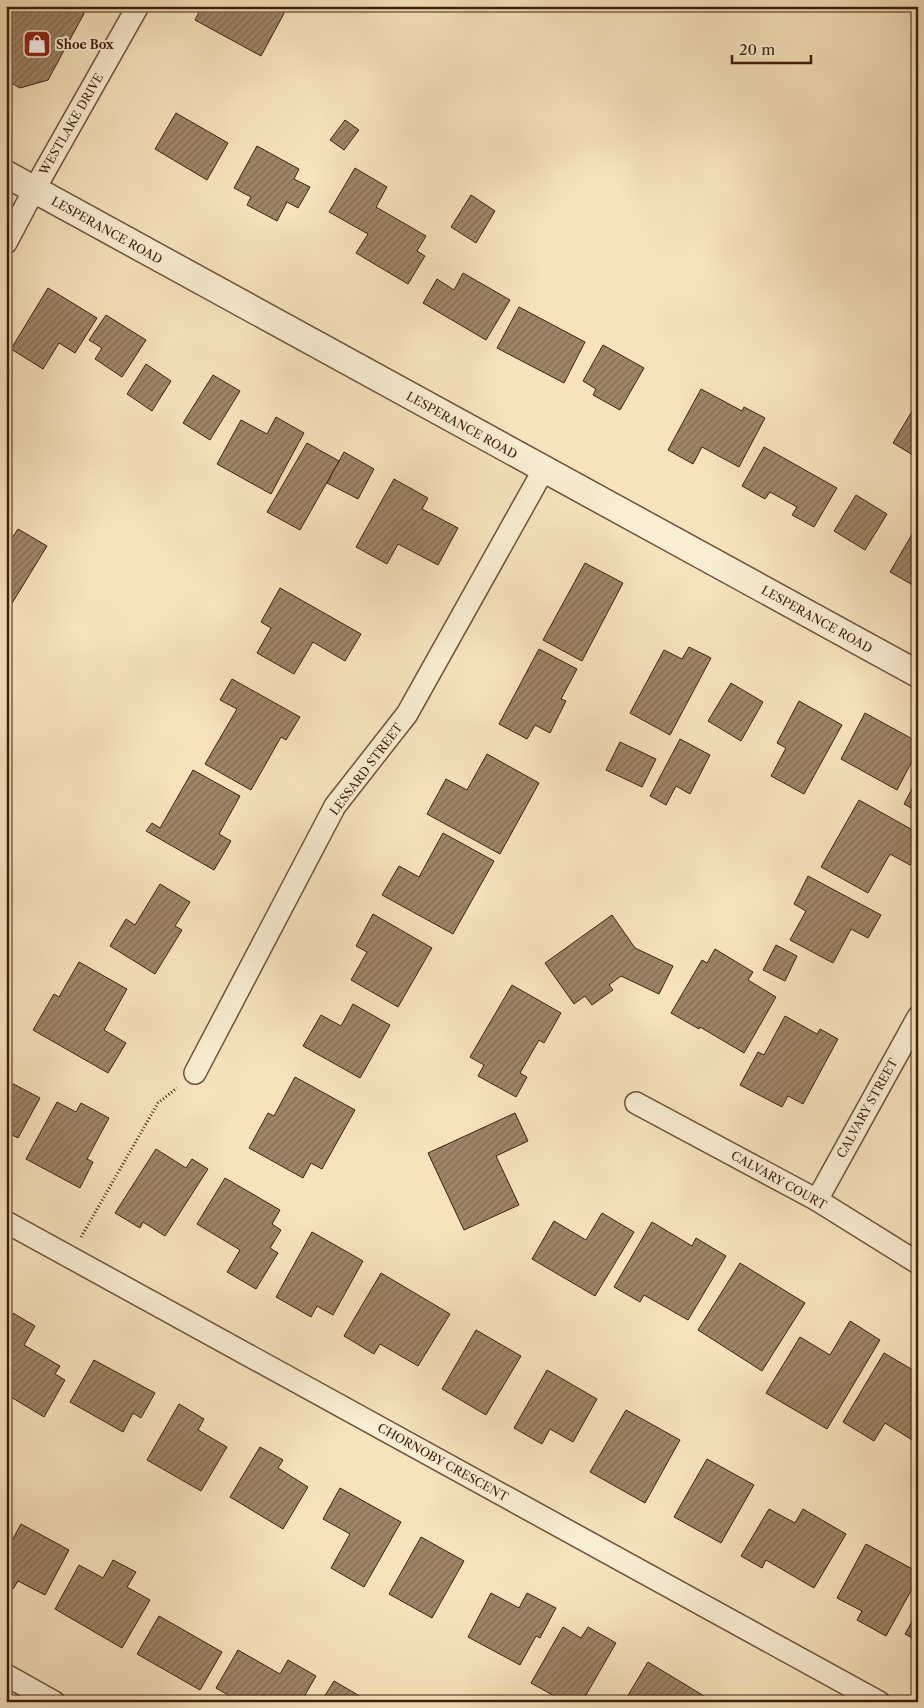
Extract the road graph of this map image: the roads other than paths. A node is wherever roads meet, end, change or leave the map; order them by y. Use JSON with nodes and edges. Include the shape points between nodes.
{"nodes":[{"id":1,"x":138,"y":6,"type":"edge"},
{"id":2,"x":6,"y":174,"type":"edge"},
{"id":3,"x":34,"y":190,"type":"junction"},
{"id":4,"x":6,"y":243,"type":"edge"},
{"id":5,"x":544,"y":469,"type":"junction"},
{"id":6,"x":918,"y":674,"type":"edge"},
{"id":7,"x":918,"y":1017,"type":"edge"},
{"id":8,"x":195,"y":1073,"type":"road end"},
{"id":9,"x":636,"y":1103,"type":"dead end"},
{"id":10,"x":817,"y":1200,"type":"junction"},
{"id":11,"x":6,"y":1222,"type":"edge"},
{"id":12,"x":918,"y":1263,"type":"edge"},
{"id":13,"x":6,"y":1675,"type":"edge"},
{"id":14,"x":54,"y":1702,"type":"edge"},
{"id":15,"x":879,"y":1702,"type":"edge"}],
"edges":[{"from":1,"to":3,"type":"street","name":"WESTLAKE DRIVE"},
{"from":2,"to":3,"type":"street","name":"LESPERANCE ROAD"},
{"from":3,"to":4,"type":"street","name":"WESTLAKE DRIVE"},
{"from":3,"to":5,"type":"street","name":"LESPERANCE ROAD"},
{"from":5,"to":6,"type":"street","name":"LESPERANCE ROAD"},
{"from":5,"to":8,"type":"street","name":"LESSARD STREET","via":[[407,714],[335,806]]},
{"from":7,"to":10,"type":"street","name":"CALVARY STREET"},
{"from":9,"to":10,"type":"street","name":"CALVARY COURT"},
{"from":10,"to":12,"type":"street","name":"CALVARY COURT"},
{"from":11,"to":15,"type":"street","name":"CHORNOBY CRESCENT"},
{"from":13,"to":14,"type":"street"}]}
